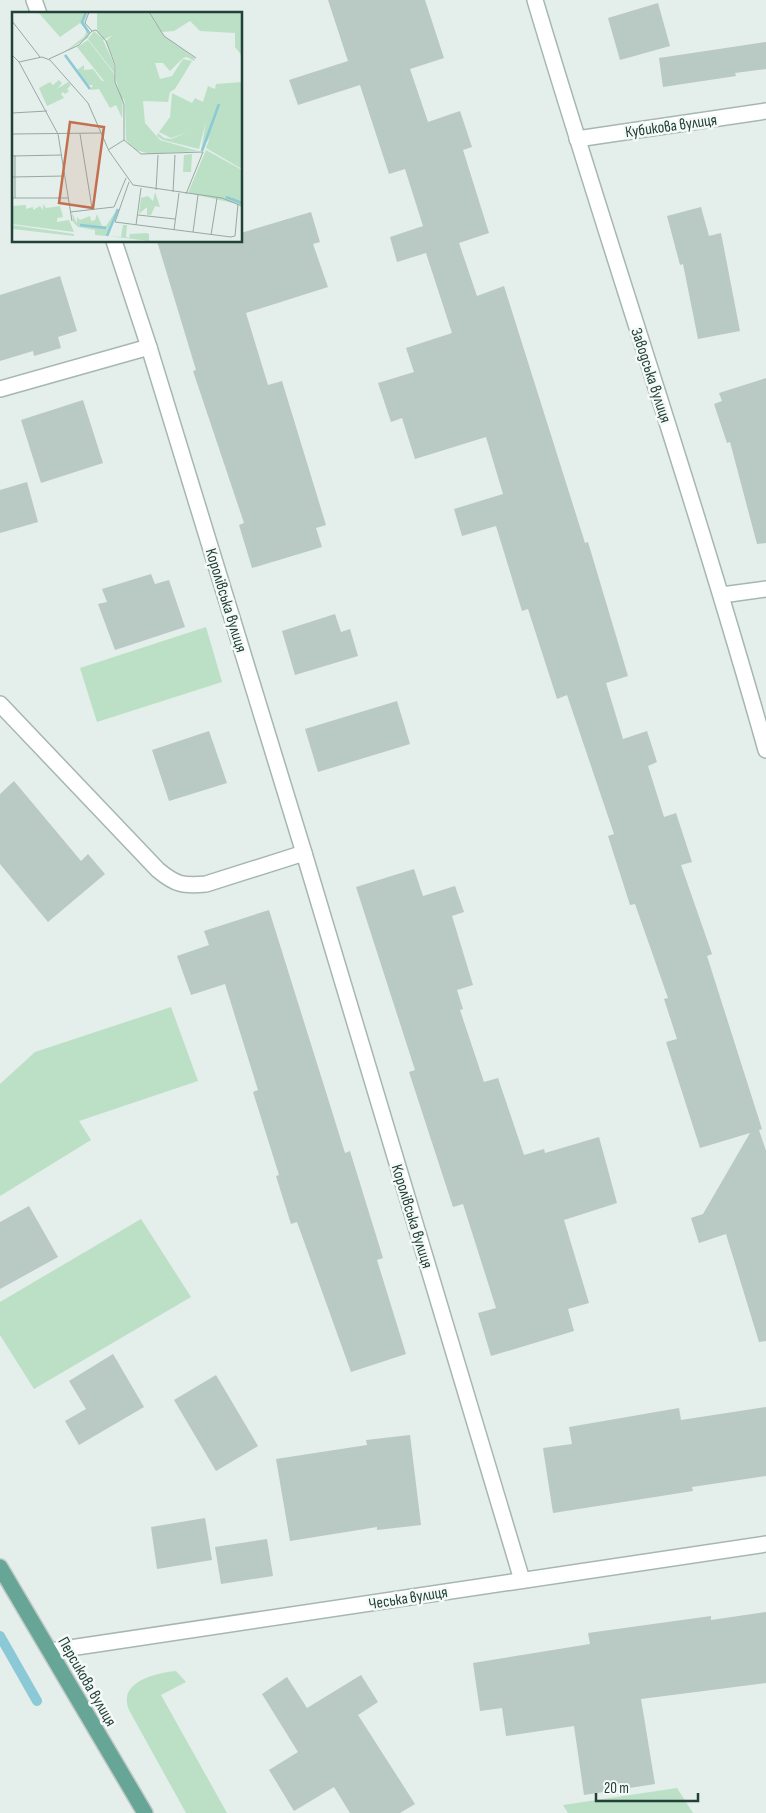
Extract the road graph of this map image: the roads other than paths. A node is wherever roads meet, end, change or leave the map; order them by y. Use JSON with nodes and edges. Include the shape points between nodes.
{"nodes":[{"id":1,"x":34,"y":0,"type":"edge"},
{"id":2,"x":535,"y":0,"type":"edge"},
{"id":3,"x":38,"y":12,"type":"edge"},
{"id":4,"x":766,"y":111,"type":"edge"},
{"id":5,"x":577,"y":138,"type":"junction"},
{"id":6,"x":114,"y":242,"type":"edge"},
{"id":7,"x":149,"y":347,"type":"junction"},
{"id":8,"x":0,"y":389,"type":"edge"},
{"id":9,"x":766,"y":589,"type":"edge"},
{"id":10,"x":722,"y":595,"type":"junction"},
{"id":11,"x":0,"y":704,"type":"edge"},
{"id":12,"x":766,"y":750,"type":"edge"},
{"id":13,"x":304,"y":853,"type":"junction"},
{"id":14,"x":766,"y":1544,"type":"edge"},
{"id":15,"x":0,"y":1567,"type":"edge"},
{"id":16,"x":522,"y":1580,"type":"junction"},
{"id":17,"x":50,"y":1651,"type":"junction"},
{"id":18,"x":145,"y":1813,"type":"edge"}],
"edges":[{"from":1,"to":3,"type":"street"},
{"from":2,"to":5,"type":"street","name":"Заводська вулиця"},
{"from":4,"to":5,"type":"street","name":"Кубикова вулиця"},
{"from":5,"to":10,"type":"street","name":"Заводська вулиця"},
{"from":6,"to":7,"type":"street","name":"Королівська вулиця"},
{"from":7,"to":8,"type":"street"},
{"from":7,"to":13,"type":"street","name":"Королівська вулиця"},
{"from":9,"to":10,"type":"street"},
{"from":10,"to":12,"type":"street","name":"Заводська вулиця"},
{"from":11,"to":13,"type":"street","via":[[174,883],[206,884]]},
{"from":13,"to":16,"type":"street","name":"Королівська вулиця"},
{"from":14,"to":16,"type":"street","name":"Чеська вулиця"},
{"from":15,"to":17,"type":"main road","name":"Персикова вулиця"},
{"from":16,"to":17,"type":"street","name":"Чеська вулиця"},
{"from":17,"to":18,"type":"main road","name":"Персикова вулиця"}]}
